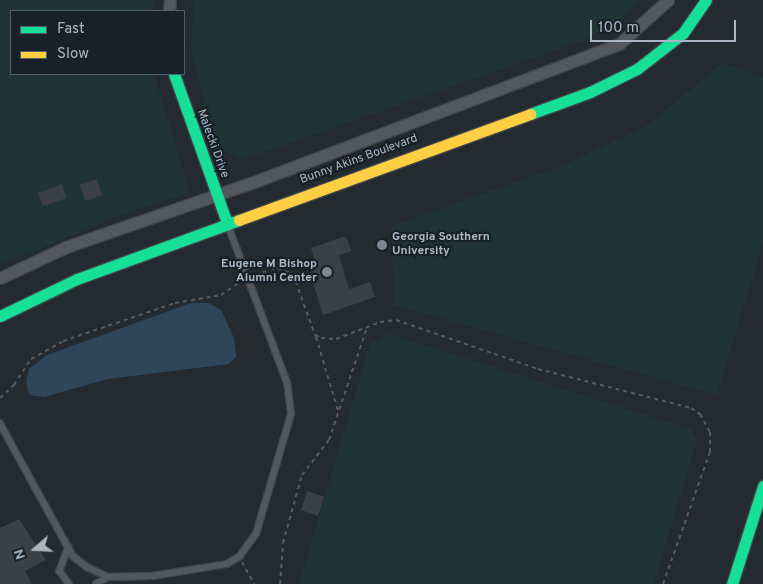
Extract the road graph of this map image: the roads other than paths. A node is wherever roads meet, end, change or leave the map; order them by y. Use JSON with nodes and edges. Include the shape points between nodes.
{"nodes":[{"id":1,"x":668,"y":0,"type":"edge"},
{"id":2,"x":706,"y":0,"type":"edge"},
{"id":3,"x":174,"y":75,"type":"edge"},
{"id":4,"x":216,"y":195,"type":"junction"},
{"id":5,"x":226,"y":223,"type":"junction"},
{"id":6,"x":0,"y":278,"type":"edge"},
{"id":7,"x":0,"y":316,"type":"edge"},
{"id":8,"x":0,"y":423,"type":"edge"},
{"id":9,"x":763,"y":486,"type":"edge"},
{"id":10,"x":68,"y":547,"type":"junction"},
{"id":11,"x":108,"y":577,"type":"junction"},
{"id":12,"x":69,"y":584,"type":"edge"},
{"id":13,"x":96,"y":584,"type":"edge"},
{"id":14,"x":732,"y":584,"type":"edge"}],
"edges":[{"from":1,"to":4,"type":"street","name":"Bunny Akins Boulevard","via":[[619,44]]},
{"from":2,"to":5,"type":"main road","name":"Bunny Akins Boulevard","via":[[682,33],[637,68],[590,92]]},
{"from":3,"to":4,"type":"main road","name":"Malecki Drive"},
{"from":4,"to":5,"type":"main road","name":"Malecki Drive"},
{"from":4,"to":6,"type":"street","name":"Bunny Akins Boulevard","via":[[66,247]]},
{"from":5,"to":7,"type":"main road","name":"Bunny Akins Boulevard","via":[[76,279]]},
{"from":5,"to":11,"type":"lane","via":[[250,278],[287,383],[291,414],[256,534],[239,557],[227,564],[152,576]]},
{"from":8,"to":10,"type":"lane"},
{"from":9,"to":14,"type":"main road"},
{"from":10,"to":11,"type":"lane","via":[[73,556]]},
{"from":10,"to":12,"type":"lane","via":[[60,571]]},
{"from":11,"to":13,"type":"lane"}]}
